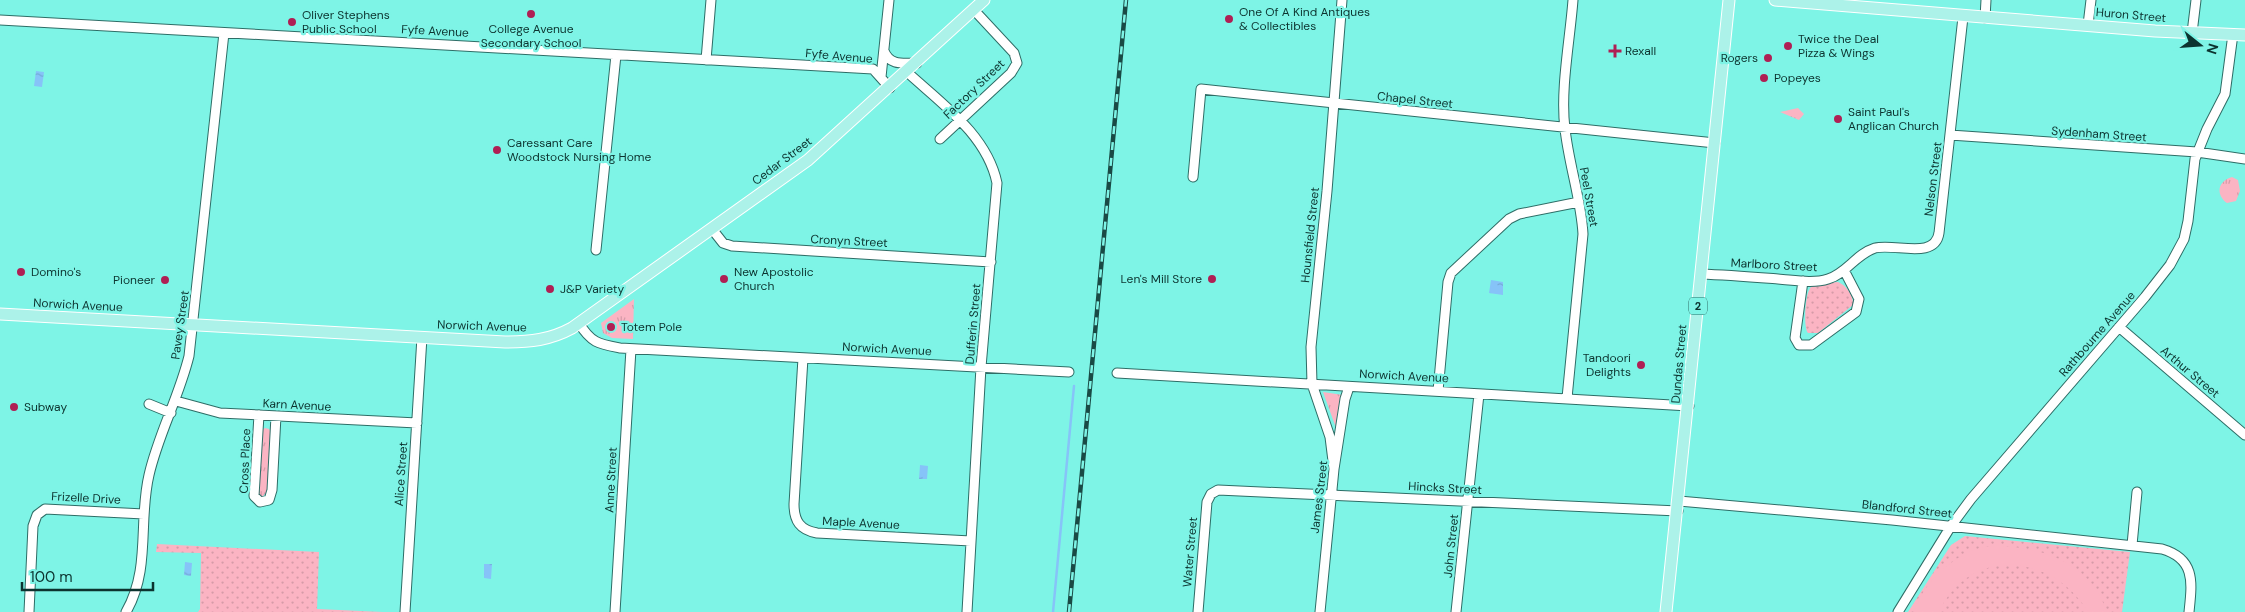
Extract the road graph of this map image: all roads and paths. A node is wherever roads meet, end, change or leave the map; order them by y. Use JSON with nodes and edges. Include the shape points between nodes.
{"nodes":[{"id":1,"x":712,"y":0,"type":"edge"},
{"id":2,"x":888,"y":0,"type":"edge"},
{"id":3,"x":984,"y":0,"type":"edge"},
{"id":4,"x":1342,"y":0,"type":"edge"},
{"id":5,"x":1573,"y":0,"type":"edge"},
{"id":6,"x":1730,"y":0,"type":"edge"},
{"id":7,"x":1775,"y":0,"type":"edge"},
{"id":8,"x":1986,"y":0,"type":"edge"},
{"id":9,"x":2091,"y":0,"type":"edge"},
{"id":10,"x":2196,"y":0,"type":"edge"},
{"id":11,"x":1855,"y":4,"type":"edge"},
{"id":12,"x":974,"y":10,"type":"junction"},
{"id":13,"x":1963,"y":17,"type":"junction"},
{"id":14,"x":1985,"y":18,"type":"junction"},
{"id":15,"x":0,"y":20,"type":"edge"},
{"id":16,"x":2088,"y":25,"type":"junction"},
{"id":17,"x":224,"y":33,"type":"junction"},
{"id":18,"x":2192,"y":33,"type":"junction"},
{"id":19,"x":2233,"y":34,"type":"junction"},
{"id":20,"x":2245,"y":35,"type":"edge"},
{"id":21,"x":884,"y":51,"type":"junction"},
{"id":22,"x":616,"y":55,"type":"junction"},
{"id":23,"x":706,"y":60,"type":"junction"},
{"id":24,"x":917,"y":63,"type":"junction"},
{"id":25,"x":907,"y":72,"type":"junction"},
{"id":26,"x":881,"y":77,"type":"junction"},
{"id":27,"x":890,"y":88,"type":"junction"},
{"id":28,"x":1333,"y":104,"type":"junction"},
{"id":29,"x":959,"y":121,"type":"junction"},
{"id":30,"x":1564,"y":128,"type":"junction"},
{"id":31,"x":1950,"y":135,"type":"junction"},
{"id":32,"x":940,"y":139,"type":"dead end"},
{"id":33,"x":1715,"y":143,"type":"junction"},
{"id":34,"x":2197,"y":152,"type":"junction"},
{"id":35,"x":2245,"y":159,"type":"edge"},
{"id":36,"x":1193,"y":177,"type":"dead end"},
{"id":37,"x":1579,"y":202,"type":"junction"},
{"id":38,"x":712,"y":229,"type":"junction"},
{"id":39,"x":596,"y":250,"type":"dead end"},
{"id":40,"x":991,"y":262,"type":"junction"},
{"id":41,"x":1845,"y":272,"type":"junction"},
{"id":42,"x":1701,"y":274,"type":"junction"},
{"id":43,"x":1802,"y":281,"type":"junction"},
{"id":44,"x":0,"y":314,"type":"edge"},
{"id":45,"x":579,"y":323,"type":"junction"},
{"id":46,"x":194,"y":325,"type":"junction"},
{"id":47,"x":2119,"y":327,"type":"junction"},
{"id":48,"x":422,"y":337,"type":"junction"},
{"id":49,"x":631,"y":349,"type":"junction"},
{"id":50,"x":803,"y":358,"type":"junction"},
{"id":51,"x":981,"y":367,"type":"junction"},
{"id":52,"x":1069,"y":372,"type":"dead end"},
{"id":53,"x":1118,"y":374,"type":"dead end"},
{"id":54,"x":1312,"y":384,"type":"junction"},
{"id":55,"x":1349,"y":387,"type":"junction"},
{"id":56,"x":1438,"y":391,"type":"junction"},
{"id":57,"x":1479,"y":394,"type":"junction"},
{"id":58,"x":1566,"y":398,"type":"junction"},
{"id":59,"x":176,"y":401,"type":"junction"},
{"id":60,"x":149,"y":404,"type":"dead end"},
{"id":61,"x":1689,"y":406,"type":"junction"},
{"id":62,"x":172,"y":413,"type":"junction"},
{"id":63,"x":259,"y":415,"type":"junction"},
{"id":64,"x":276,"y":416,"type":"junction"},
{"id":65,"x":417,"y":423,"type":"junction"},
{"id":66,"x":2245,"y":435,"type":"edge"},
{"id":67,"x":1334,"y":469,"type":"junction"},
{"id":68,"x":2138,"y":492,"type":"dead end"},
{"id":69,"x":1211,"y":494,"type":"joint"},
{"id":70,"x":1331,"y":494,"type":"junction"},
{"id":71,"x":1469,"y":502,"type":"junction"},
{"id":72,"x":1679,"y":506,"type":"junction"},
{"id":73,"x":144,"y":514,"type":"junction"},
{"id":74,"x":1951,"y":526,"type":"junction"},
{"id":75,"x":971,"y":541,"type":"junction"},
{"id":76,"x":2132,"y":545,"type":"junction"},
{"id":77,"x":29,"y":612,"type":"edge"},
{"id":78,"x":126,"y":612,"type":"edge"},
{"id":79,"x":405,"y":612,"type":"edge"},
{"id":80,"x":615,"y":612,"type":"edge"},
{"id":81,"x":967,"y":612,"type":"edge"},
{"id":82,"x":1198,"y":612,"type":"edge"},
{"id":83,"x":1320,"y":612,"type":"edge"},
{"id":84,"x":1456,"y":612,"type":"edge"},
{"id":85,"x":1666,"y":612,"type":"edge"},
{"id":86,"x":1898,"y":612,"type":"edge"},
{"id":87,"x":2189,"y":612,"type":"edge"}],
"edges":[{"from":1,"to":23,"type":"street"},
{"from":2,"to":21,"type":"street"},
{"from":3,"to":12,"type":"main road","name":"Cedar Street"},
{"from":4,"to":28,"type":"street","name":"Hounsfield Street"},
{"from":5,"to":30,"type":"street","name":"Peel Street"},
{"from":6,"to":33,"type":"main road","name":"Dundas Street","number":"2"},
{"from":7,"to":11,"type":"main road","name":"Huron Street"},
{"from":8,"to":14,"type":"street"},
{"from":9,"to":16,"type":"street"},
{"from":10,"to":18,"type":"street"},
{"from":11,"to":13,"type":"main road","name":"Huron Street"},
{"from":12,"to":24,"type":"main road","name":"Cedar Street"},
{"from":12,"to":29,"type":"street","name":"Factory Street","via":[[1014,53],[1017,63],[1011,73]]},
{"from":13,"to":14,"type":"main road","name":"Huron Street"},
{"from":13,"to":31,"type":"street","name":"Nelson Street"},
{"from":14,"to":16,"type":"main road","name":"Huron Street"},
{"from":15,"to":17,"type":"street","name":"Fyfe Avenue"},
{"from":16,"to":18,"type":"main road","name":"Huron Street"},
{"from":17,"to":22,"type":"street","name":"Fyfe Avenue"},
{"from":17,"to":46,"type":"street","name":"Pavey Street"},
{"from":18,"to":19,"type":"main road","name":"Huron Street"},
{"from":19,"to":20,"type":"main road","name":"Huron Street"},
{"from":19,"to":34,"type":"street","name":"Rathbourne Avenue","via":[[2224,97]]},
{"from":21,"to":24,"type":"street","via":[[888,59],[896,63]]},
{"from":21,"to":26,"type":"street"},
{"from":22,"to":23,"type":"street","name":"Fyfe Avenue"},
{"from":22,"to":39,"type":"street"},
{"from":23,"to":26,"type":"street","name":"Fyfe Avenue","via":[[873,69]]},
{"from":24,"to":25,"type":"main road","name":"Cedar Street"},
{"from":25,"to":27,"type":"main road","name":"Cedar Street"},
{"from":25,"to":29,"type":"street","name":"Dufferin Street"},
{"from":26,"to":27,"type":"street","name":"Fyfe Avenue"},
{"from":27,"to":38,"type":"main road","name":"Cedar Street","via":[[808,160]]},
{"from":28,"to":30,"type":"street","name":"Chapel Street"},
{"from":28,"to":36,"type":"street","name":"Chapel Street","via":[[1201,89]]},
{"from":28,"to":54,"type":"street","name":"Hounsfield Street","via":[[1312,335]]},
{"from":29,"to":32,"type":"street","name":"Factory Street"},
{"from":29,"to":40,"type":"street","name":"Dufferin Street","via":[[986,150],[996,175]]},
{"from":30,"to":33,"type":"street","name":"Chapel Street"},
{"from":30,"to":37,"type":"street","name":"Peel Street"},
{"from":31,"to":34,"type":"street","name":"Sydenham Street"},
{"from":31,"to":41,"type":"street","name":"Nelson Street","via":[[1936,242],[1931,248],[1875,248],[1858,258]]},
{"from":33,"to":42,"type":"main road","name":"Dundas Street","number":"2"},
{"from":34,"to":35,"type":"street","name":"Sydenham Street"},
{"from":34,"to":47,"type":"street","name":"Rathbourne Avenue","via":[[2188,222],[2178,252],[2165,273]]},
{"from":37,"to":56,"type":"street","via":[[1509,219],[1452,272],[1448,282]]},
{"from":37,"to":58,"type":"street","name":"Peel Street","via":[[1583,246]]},
{"from":38,"to":40,"type":"street","name":"Cronyn Street","via":[[723,243],[732,246]]},
{"from":38,"to":45,"type":"main road","name":"Cedar Street"},
{"from":40,"to":51,"type":"street","name":"Dufferin Street"},
{"from":41,"to":43,"type":"street","name":"Marlboro Street","via":[[1825,280]]},
{"from":41,"to":43,"type":"street","via":[[1859,299],[1856,312],[1806,346],[1799,345],[1795,338]]},
{"from":42,"to":43,"type":"street","name":"Marlboro Street"},
{"from":42,"to":61,"type":"main road","name":"Dundas Street","number":"2"},
{"from":44,"to":46,"type":"main road","name":"Norwich Avenue"},
{"from":45,"to":48,"type":"main road","name":"Norwich Avenue","via":[[561,334],[532,342]]},
{"from":45,"to":49,"type":"street","name":"Norwich Avenue","via":[[586,336],[598,343]]},
{"from":46,"to":48,"type":"main road","name":"Norwich Avenue"},
{"from":46,"to":59,"type":"street","name":"Pavey Street"},
{"from":47,"to":66,"type":"street","name":"Arthur Street"},
{"from":47,"to":74,"type":"street","name":"Rathbourne Avenue"},
{"from":48,"to":65,"type":"street","name":"Alice Street"},
{"from":49,"to":50,"type":"street","name":"Norwich Avenue"},
{"from":49,"to":80,"type":"street","name":"Anne Street"},
{"from":50,"to":51,"type":"street","name":"Norwich Avenue"},
{"from":50,"to":75,"type":"street","name":"Maple Avenue","via":[[794,504],[799,524],[808,532],[817,533]]},
{"from":51,"to":52,"type":"street","name":"Norwich Avenue"},
{"from":51,"to":75,"type":"street","name":"Dufferin Street"},
{"from":53,"to":54,"type":"street","name":"Norwich Avenue"},
{"from":54,"to":55,"type":"street","name":"Norwich Avenue"},
{"from":54,"to":67,"type":"street","name":"Hounsfield Street","via":[[1330,437]]},
{"from":55,"to":56,"type":"street","name":"Norwich Avenue"},
{"from":55,"to":67,"type":"street","name":"James Street","via":[[1344,398]]},
{"from":56,"to":57,"type":"street","name":"Norwich Avenue"},
{"from":57,"to":58,"type":"street","name":"Norwich Avenue"},
{"from":57,"to":71,"type":"street","name":"John Street"},
{"from":58,"to":61,"type":"street","name":"Norwich Avenue"},
{"from":59,"to":62,"type":"street","name":"Pavey Street"},
{"from":59,"to":63,"type":"street","name":"Karn Avenue","via":[[208,411]]},
{"from":60,"to":62,"type":"street"},
{"from":61,"to":72,"type":"main road","name":"Dundas Street","number":"2"},
{"from":62,"to":73,"type":"street","name":"Pavey Street","via":[[151,465]]},
{"from":63,"to":64,"type":"street","name":"Karn Avenue"},
{"from":63,"to":64,"type":"street","name":"Cross Place","via":[[254,496],[260,502],[269,500],[272,490]]},
{"from":64,"to":65,"type":"street","name":"Karn Avenue"},
{"from":65,"to":79,"type":"street","name":"Alice Street"},
{"from":67,"to":70,"type":"street","name":"James Street"},
{"from":68,"to":76,"type":"street"},
{"from":69,"to":70,"type":"street","name":"Hincks Street","via":[[1218,490]]},
{"from":69,"to":82,"type":"street","name":"Water Street","via":[[1207,502]]},
{"from":70,"to":71,"type":"street","name":"Hincks Street"},
{"from":70,"to":83,"type":"street","name":"James Street"},
{"from":71,"to":72,"type":"street","name":"Hincks Street"},
{"from":71,"to":84,"type":"street","name":"John Street"},
{"from":72,"to":74,"type":"street","name":"Blandford Street"},
{"from":72,"to":85,"type":"main road","name":"Dundas Street","number":"2"},
{"from":73,"to":77,"type":"street","name":"Frizelle Drive","via":[[40,511],[33,526]]},
{"from":73,"to":78,"type":"street","name":"Pavey Street","via":[[141,572]]},
{"from":74,"to":76,"type":"street","name":"Blandford Street"},
{"from":74,"to":86,"type":"street","name":"Rathbourne Avenue"},
{"from":75,"to":81,"type":"street","name":"Dufferin Street"},
{"from":76,"to":87,"type":"street","name":"Blandford Street","via":[[2162,549],[2184,561],[2192,584]]}]}
